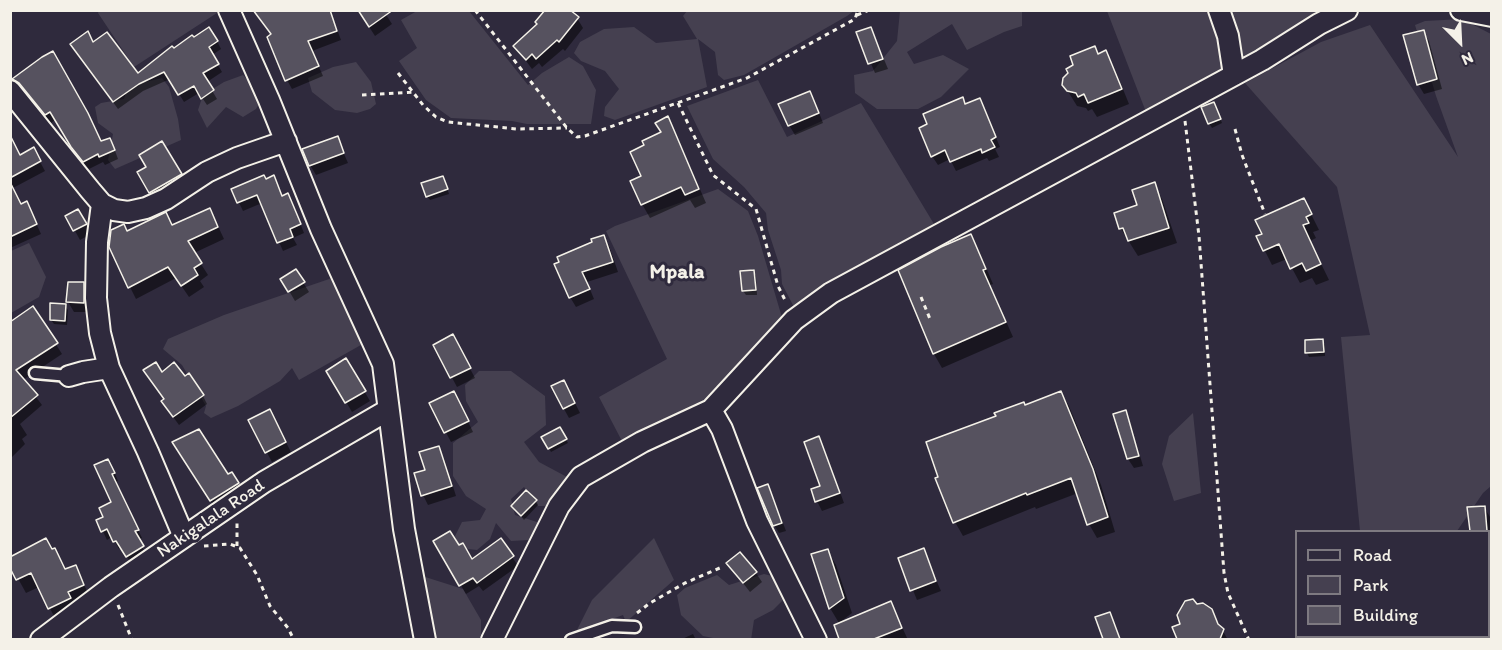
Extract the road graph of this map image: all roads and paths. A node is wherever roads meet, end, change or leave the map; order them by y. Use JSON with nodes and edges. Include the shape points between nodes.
{"nodes":[{"id":1,"x":229,"y":10,"type":"edge"},
{"id":2,"x":475,"y":10,"type":"edge"},
{"id":3,"x":858,"y":10,"type":"edge"},
{"id":4,"x":869,"y":10,"type":"edge"},
{"id":5,"x":1219,"y":10,"type":"edge"},
{"id":6,"x":1347,"y":10,"type":"edge"},
{"id":7,"x":1461,"y":10,"type":"edge"},
{"id":8,"x":856,"y":15,"type":"junction"},
{"id":9,"x":1491,"y":16,"type":"edge"},
{"id":10,"x":398,"y":73,"type":"dead end"},
{"id":11,"x":1234,"y":75,"type":"junction"},
{"id":12,"x":10,"y":91,"type":"edge"},
{"id":13,"x":414,"y":92,"type":"junction"},
{"id":14,"x":362,"y":95,"type":"dead end"},
{"id":15,"x":1183,"y":101,"type":"junction"},
{"id":16,"x":677,"y":102,"type":"junction"},
{"id":17,"x":567,"y":128,"type":"junction"},
{"id":18,"x":1235,"y":129,"type":"dead end"},
{"id":19,"x":286,"y":141,"type":"junction"},
{"id":20,"x":102,"y":204,"type":"junction"},
{"id":21,"x":1265,"y":214,"type":"dead end"},
{"id":22,"x":921,"y":297,"type":"dead end"},
{"id":23,"x":930,"y":319,"type":"dead end"},
{"id":24,"x":794,"y":320,"type":"junction"},
{"id":25,"x":109,"y":368,"type":"junction"},
{"id":26,"x":35,"y":373,"type":"dead end"},
{"id":27,"x":69,"y":376,"type":"joint"},
{"id":28,"x":388,"y":410,"type":"junction"},
{"id":29,"x":711,"y":410,"type":"junction"},
{"id":30,"x":184,"y":537,"type":"junction"},
{"id":31,"x":722,"y":567,"type":"dead end"},
{"id":32,"x":111,"y":587,"type":"junction"},
{"id":33,"x":621,"y":626,"type":"junction"},
{"id":34,"x":635,"y":627,"type":"dead end"},
{"id":35,"x":41,"y":639,"type":"edge"},
{"id":36,"x":132,"y":639,"type":"edge"},
{"id":37,"x":294,"y":639,"type":"edge"},
{"id":38,"x":425,"y":639,"type":"edge"},
{"id":39,"x":492,"y":639,"type":"edge"},
{"id":40,"x":571,"y":639,"type":"edge"},
{"id":41,"x":816,"y":639,"type":"edge"},
{"id":42,"x":1249,"y":639,"type":"edge"}],
"edges":[{"from":1,"to":19,"type":"street"},
{"from":2,"to":17,"type":"path"},
{"from":3,"to":8,"type":"path"},
{"from":4,"to":8,"type":"path"},
{"from":5,"to":11,"type":"street"},
{"from":6,"to":11,"type":"street"},
{"from":7,"to":9,"type":"street"},
{"from":8,"to":16,"type":"path","via":[[747,78]]},
{"from":10,"to":13,"type":"path"},
{"from":11,"to":15,"type":"street"},
{"from":12,"to":20,"type":"street"},
{"from":13,"to":14,"type":"path"},
{"from":13,"to":17,"type":"path","via":[[436,117],[448,122],[517,129]]},
{"from":15,"to":24,"type":"street","via":[[831,293]]},
{"from":15,"to":42,"type":"path","via":[[1199,236],[1224,573],[1228,593]]},
{"from":16,"to":17,"type":"path","via":[[585,136],[577,137]]},
{"from":16,"to":24,"type":"path","via":[[713,175],[756,209],[778,286]]},
{"from":18,"to":21,"type":"path"},
{"from":19,"to":20,"type":"street","via":[[207,172],[146,208],[128,212]]},
{"from":19,"to":28,"type":"street","via":[[321,229],[383,364]]},
{"from":20,"to":25,"type":"street","via":[[96,297]]},
{"from":22,"to":23,"type":"path"},
{"from":24,"to":29,"type":"street"},
{"from":25,"to":27,"type":"street"},
{"from":25,"to":30,"type":"street"},
{"from":26,"to":27,"type":"lane"},
{"from":28,"to":30,"type":"street","name":"Nakigalala Road","via":[[264,482]]},
{"from":28,"to":38,"type":"street","via":[[404,529]]},
{"from":29,"to":39,"type":"street","via":[[580,477],[559,506]]},
{"from":29,"to":41,"type":"street","via":[[758,521]]},
{"from":30,"to":32,"type":"street","name":"Nakigalala Road"},
{"from":30,"to":37,"type":"path","via":[[205,546],[230,544],[240,548],[270,606]]},
{"from":31,"to":33,"type":"path","via":[[650,603]]},
{"from":32,"to":35,"type":"street","name":"Nakigalala Road"},
{"from":32,"to":36,"type":"path"},
{"from":33,"to":34,"type":"lane"},
{"from":33,"to":40,"type":"lane"}]}
